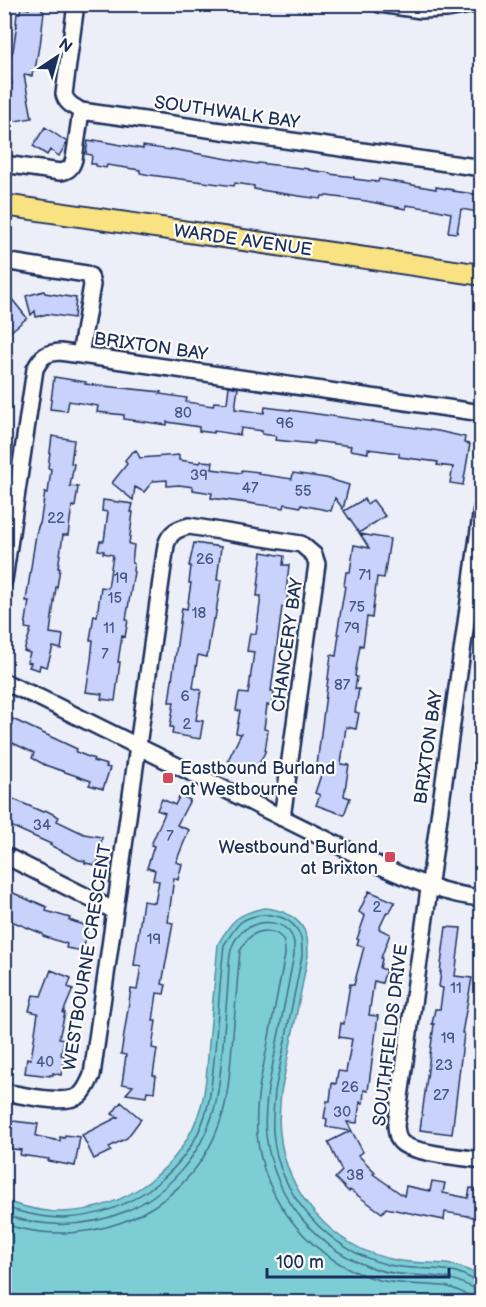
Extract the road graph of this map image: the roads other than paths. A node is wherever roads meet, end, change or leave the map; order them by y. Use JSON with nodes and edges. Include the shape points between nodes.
{"nodes":[{"id":1,"x":76,"y":4,"type":"edge"},
{"id":2,"x":380,"y":4,"type":"edge"},
{"id":3,"x":476,"y":4,"type":"edge"},
{"id":4,"x":81,"y":111,"type":"junction"},
{"id":5,"x":4,"y":164,"type":"edge"},
{"id":6,"x":482,"y":168,"type":"edge"},
{"id":7,"x":4,"y":205,"type":"edge"},
{"id":8,"x":4,"y":261,"type":"edge"},
{"id":9,"x":482,"y":275,"type":"edge"},
{"id":10,"x":80,"y":355,"type":"junction"},
{"id":11,"x":482,"y":413,"type":"edge"},
{"id":12,"x":482,"y":508,"type":"edge"},
{"id":13,"x":477,"y":568,"type":"edge"},
{"id":14,"x":4,"y":580,"type":"edge"},
{"id":15,"x":4,"y":682,"type":"edge"},
{"id":16,"x":138,"y":746,"type":"junction"},
{"id":17,"x":282,"y":818,"type":"junction"},
{"id":18,"x":4,"y":855,"type":"edge"},
{"id":19,"x":429,"y":885,"type":"junction"},
{"id":20,"x":482,"y":897,"type":"edge"},
{"id":21,"x":115,"y":911,"type":"junction"},
{"id":22,"x":4,"y":1092,"type":"edge"},
{"id":23,"x":482,"y":1160,"type":"edge"}],
"edges":[{"from":1,"to":4,"type":"street","via":[[64,94]]},
{"from":2,"to":3,"type":"street","via":[[421,10]]},
{"from":4,"to":5,"type":"street","via":[[74,159],[67,171]]},
{"from":4,"to":6,"type":"street","name":"SOUTHWALK BAY"},
{"from":7,"to":9,"type":"main road","name":"WARDE AVENUE"},
{"from":8,"to":10,"type":"street","via":[[90,276],[92,285]]},
{"from":10,"to":11,"type":"street","name":"BRIXTON BAY"},
{"from":10,"to":14,"type":"street","name":"BRIXTON BAY","via":[[48,353],[35,369]]},
{"from":12,"to":13,"type":"street","name":"BRIXTON BAY"},
{"from":13,"to":19,"type":"street","name":"BRIXTON BAY"},
{"from":15,"to":16,"type":"street"},
{"from":16,"to":17,"type":"street"},
{"from":16,"to":17,"type":"street","name":"CHANCERY BAY","via":[[168,538],[179,528],[189,526],[301,544],[314,555],[317,572]]},
{"from":16,"to":21,"type":"street","name":"WESTBOURNE CRESCENT"},
{"from":17,"to":19,"type":"street","via":[[380,866]]},
{"from":18,"to":21,"type":"street"},
{"from":19,"to":20,"type":"street"},
{"from":19,"to":23,"type":"street","name":"SOUTHFIELDS DRIVE","via":[[397,1137],[413,1149]]},
{"from":21,"to":22,"type":"street","name":"WESTBOURNE CRESCENT","via":[[92,1075],[86,1088],[64,1101]]}]}
